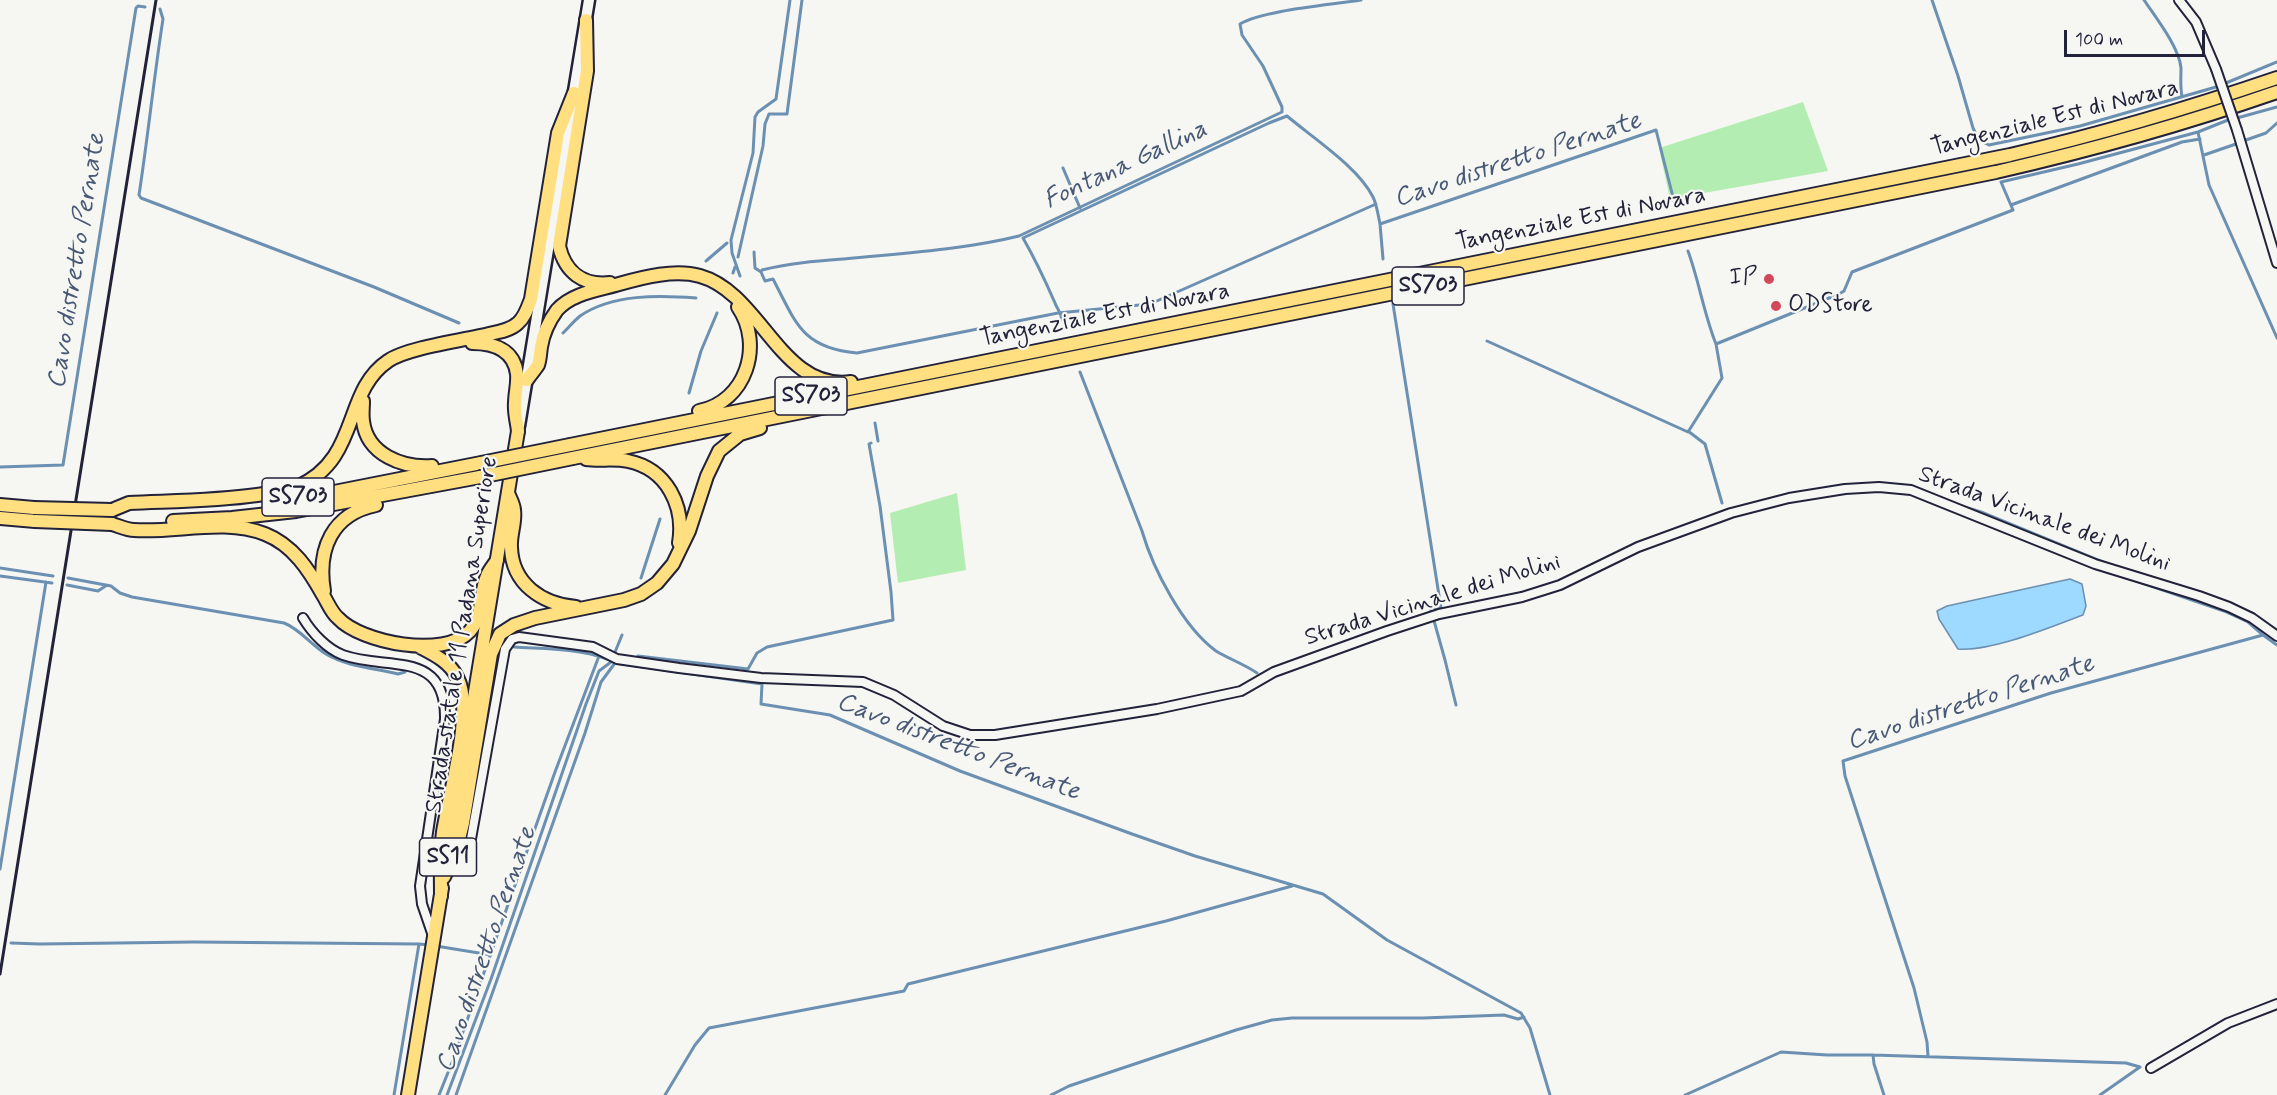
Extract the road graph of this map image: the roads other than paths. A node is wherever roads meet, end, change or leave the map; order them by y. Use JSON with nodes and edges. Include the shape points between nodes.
{"nodes":[{"id":1,"x":589,"y":0,"type":"edge"},
{"id":2,"x":2179,"y":0,"type":"edge"},
{"id":3,"x":586,"y":20,"type":"junction"},
{"id":4,"x":2277,"y":78,"type":"edge"},
{"id":5,"x":2277,"y":92,"type":"edge"},
{"id":6,"x":574,"y":93,"type":"junction"},
{"id":7,"x":2277,"y":263,"type":"edge"},
{"id":8,"x":629,"y":281,"type":"junction"},
{"id":9,"x":727,"y":291,"type":"junction"},
{"id":10,"x":453,"y":343,"type":"junction"},
{"id":11,"x":1053,"y":348,"type":"junction"},
{"id":12,"x":527,"y":380,"type":"junction"},
{"id":13,"x":960,"y":381,"type":"junction"},
{"id":14,"x":363,"y":391,"type":"junction"},
{"id":15,"x":518,"y":431,"type":"junction"},
{"id":16,"x":596,"y":440,"type":"junction"},
{"id":17,"x":573,"y":458,"type":"junction"},
{"id":18,"x":481,"y":464,"type":"junction"},
{"id":19,"x":480,"y":477,"type":"junction"},
{"id":20,"x":508,"y":493,"type":"junction"},
{"id":21,"x":0,"y":505,"type":"edge"},
{"id":22,"x":112,"y":510,"type":"junction"},
{"id":23,"x":0,"y":518,"type":"edge"},
{"id":24,"x":112,"y":524,"type":"junction"},
{"id":25,"x":678,"y":551,"type":"junction"},
{"id":26,"x":497,"y":560,"type":"junction"},
{"id":27,"x":326,"y":598,"type":"junction"},
{"id":28,"x":592,"y":607,"type":"junction"},
{"id":29,"x":303,"y":618,"type":"dead end"},
{"id":30,"x":2277,"y":636,"type":"edge"},
{"id":31,"x":417,"y":646,"type":"junction"},
{"id":32,"x":444,"y":877,"type":"junction"},
{"id":33,"x":441,"y":896,"type":"junction"},
{"id":34,"x":433,"y":943,"type":"junction"},
{"id":35,"x":2277,"y":1004,"type":"edge"},
{"id":36,"x":2151,"y":1068,"type":"dead end"},
{"id":37,"x":408,"y":1094,"type":"edge"}],
"edges":[{"from":1,"to":3,"type":"main road"},
{"from":2,"to":7,"type":"street","bridge":true,"via":[[2196,22],[2216,69]]},
{"from":3,"to":6,"type":"main road"},
{"from":3,"to":8,"type":"main road","number":"SS703","via":[[587,71],[559,246],[566,266],[578,278],[600,284]]},
{"from":4,"to":11,"type":"main road","name":"Tangenziale Est di Novara","number":"SS703","via":[[2150,119],[2010,155]]},
{"from":5,"to":13,"type":"main road","name":"Tangenziale Est di Novara","number":"SS703","via":[[2175,126],[1996,172]]},
{"from":6,"to":10,"type":"main road","number":"SS703","via":[[558,133],[528,309],[512,328]]},
{"from":6,"to":12,"type":"main road"},
{"from":8,"to":9,"type":"main road","number":"SS703","via":[[681,274],[700,276]]},
{"from":8,"to":12,"type":"main road","number":"SS703","via":[[577,296],[558,310],[544,334],[538,365]]},
{"from":9,"to":11,"type":"main road","number":"SS703","via":[[741,301],[794,362],[827,382],[849,382],[1008,350]]},
{"from":9,"to":16,"type":"main road","number":"SS703","via":[[744,316],[751,346],[745,375],[732,393],[710,409],[611,429]]},
{"from":10,"to":14,"type":"main road","number":"SS703","via":[[390,359],[374,372]]},
{"from":10,"to":15,"type":"main road","number":"SS703","via":[[493,344],[512,359],[517,373],[514,405]]},
{"from":11,"to":16,"type":"main road","name":"Tangenziale Est di Novara","number":"SS703"},
{"from":12,"to":15,"type":"main road"},
{"from":13,"to":17,"type":"main road","name":"Tangenziale Est di Novara","number":"SS703"},
{"from":13,"to":25,"type":"main road","number":"SS703","via":[[907,398],[740,434],[713,462]]},
{"from":14,"to":18,"type":"main road","via":[[363,422],[370,441],[384,455],[400,464],[418,467]]},
{"from":14,"to":22,"type":"main road","number":"SS703","via":[[340,448],[318,474],[300,486],[249,496],[129,503]]},
{"from":15,"to":20,"type":"main road","name":"Strada statale 11 Padana Superiore","number":"SS11"},
{"from":16,"to":18,"type":"main road","name":"Tangenziale Est di Novara","number":"SS703","bridge":true},
{"from":17,"to":19,"type":"main road","name":"Tangenziale Est di Novara","bridge":true},
{"from":17,"to":25,"type":"main road","number":"SS703","via":[[627,460],[660,477],[678,507]]},
{"from":18,"to":22,"type":"main road","number":"SS703","via":[[286,499]]},
{"from":19,"to":24,"type":"main road","number":"SS703","via":[[296,511]]},
{"from":19,"to":27,"type":"main road","number":"SS703","via":[[471,486],[361,508],[346,517],[333,533],[322,561]]},
{"from":20,"to":26,"type":"main road","name":"Strada statale 11 Padana Superiore","number":"SS11"},
{"from":20,"to":28,"type":"main road","number":"SS703","via":[[515,511],[511,551],[515,568],[526,586],[553,603]]},
{"from":21,"to":22,"type":"main road","number":"SS703","bridge":true},
{"from":23,"to":24,"type":"main road","number":"SS703","bridge":true},
{"from":24,"to":27,"type":"main road","number":"SS703","via":[[131,531],[236,526],[267,534],[300,559]]},
{"from":25,"to":28,"type":"main road","number":"SS703","via":[[665,575],[641,594]]},
{"from":26,"to":31,"type":"main road","number":"SS703","via":[[486,577],[479,616],[470,632],[447,645]]},
{"from":26,"to":32,"type":"main road","name":"Strada statale 11 Padana Superiore","number":"SS11"},
{"from":27,"to":31,"type":"main road","number":"SS703","via":[[338,619],[354,630]]},
{"from":28,"to":32,"type":"main road","number":"SS703","via":[[521,622],[500,634],[491,654],[463,823]]},
{"from":29,"to":34,"type":"street","via":[[322,642],[342,654],[419,668],[435,679],[442,692],[445,719],[420,886]]},
{"from":30,"to":32,"type":"street","name":"Strada Vicinale dei Molini","via":[[2229,607],[2105,567],[1911,490],[1879,487],[1789,498],[1731,513],[1638,547],[1560,585],[1433,616],[1274,672],[1241,691],[1157,710],[996,735],[970,735],[943,726],[894,694],[863,682],[761,678],[617,659],[600,652],[519,637],[505,650],[471,839]]},
{"from":31,"to":33,"type":"main road","number":"SS703","via":[[445,662],[457,675],[462,692],[464,715],[443,832]]},
{"from":32,"to":33,"type":"main road","name":"Strada statale 11 Padana Superiore","number":"SS11"},
{"from":33,"to":34,"type":"main road","name":"Strada statale 11 Padana Superiore","number":"SS11"},
{"from":34,"to":37,"type":"main road","name":"Strada statale 11 Padana Superiore","number":"SS11"},
{"from":35,"to":36,"type":"street","via":[[2228,1023]]}]}
